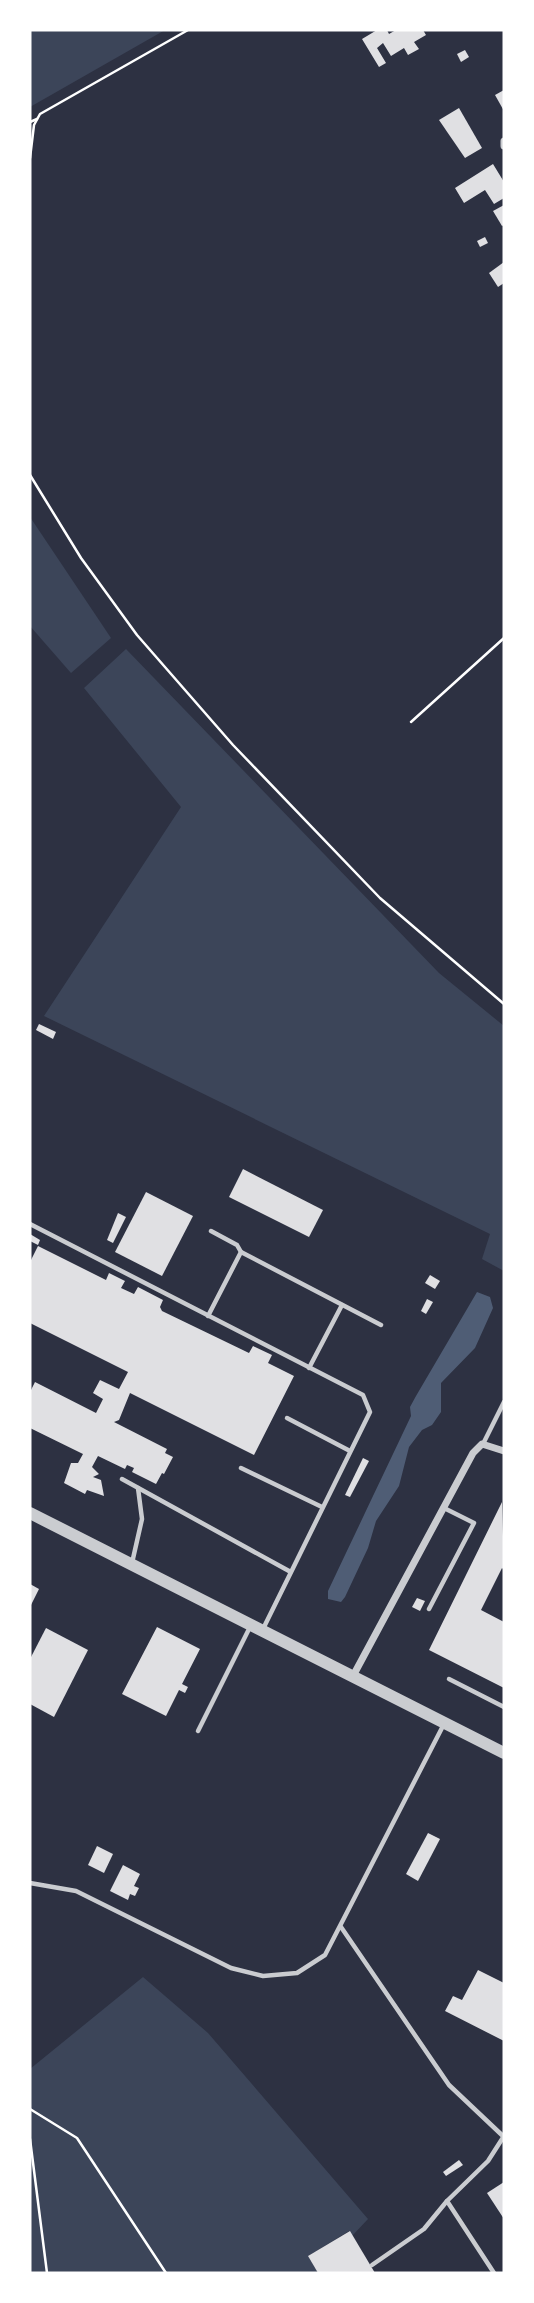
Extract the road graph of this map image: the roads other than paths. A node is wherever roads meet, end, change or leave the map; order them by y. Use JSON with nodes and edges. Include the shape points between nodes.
{"nodes":[{"id":1,"x":504,"y":141,"type":"edge"},
{"id":2,"x":504,"y":146,"type":"edge"},
{"id":3,"x":30,"y":1224,"type":"edge"},
{"id":4,"x":211,"y":1231,"type":"dead end"},
{"id":5,"x":241,"y":1252,"type":"junction"},
{"id":6,"x":342,"y":1305,"type":"junction"},
{"id":7,"x":208,"y":1316,"type":"junction"},
{"id":8,"x":381,"y":1325,"type":"dead end"},
{"id":9,"x":309,"y":1368,"type":"junction"},
{"id":10,"x":504,"y":1402,"type":"edge"},
{"id":11,"x":287,"y":1418,"type":"dead end"},
{"id":12,"x":482,"y":1444,"type":"junction"},
{"id":13,"x":351,"y":1451,"type":"junction"},
{"id":14,"x":504,"y":1451,"type":"edge"},
{"id":15,"x":241,"y":1468,"type":"dead end"},
{"id":16,"x":122,"y":1479,"type":"dead end"},
{"id":17,"x":138,"y":1488,"type":"junction"},
{"id":18,"x":321,"y":1507,"type":"junction"},
{"id":19,"x":444,"y":1508,"type":"junction"},
{"id":20,"x":30,"y":1513,"type":"edge"},
{"id":21,"x":132,"y":1564,"type":"junction"},
{"id":22,"x":289,"y":1572,"type":"junction"},
{"id":23,"x":429,"y":1609,"type":"dead end"},
{"id":24,"x":257,"y":1627,"type":"junction"},
{"id":25,"x":354,"y":1676,"type":"junction"},
{"id":26,"x":449,"y":1679,"type":"dead end"},
{"id":27,"x":504,"y":1707,"type":"edge"},
{"id":28,"x":445,"y":1723,"type":"junction"},
{"id":29,"x":198,"y":1731,"type":"dead end"},
{"id":30,"x":504,"y":1754,"type":"edge"},
{"id":31,"x":30,"y":1883,"type":"edge"},
{"id":32,"x":341,"y":1927,"type":"junction"},
{"id":33,"x":504,"y":2137,"type":"edge"},
{"id":34,"x":446,"y":2201,"type":"junction"},
{"id":35,"x":372,"y":2265,"type":"dead end"},
{"id":36,"x":494,"y":2273,"type":"edge"}],
"edges":[{"from":1,"to":2,"type":"street"},
{"from":3,"to":7,"type":"lane"},
{"from":4,"to":5,"type":"lane"},
{"from":5,"to":6,"type":"lane"},
{"from":5,"to":7,"type":"lane"},
{"from":6,"to":8,"type":"lane"},
{"from":6,"to":9,"type":"lane"},
{"from":7,"to":9,"type":"lane"},
{"from":9,"to":13,"type":"lane","via":[[363,1395],[370,1412]]},
{"from":10,"to":12,"type":"lane"},
{"from":11,"to":13,"type":"lane"},
{"from":12,"to":14,"type":"street"},
{"from":12,"to":19,"type":"street"},
{"from":13,"to":18,"type":"lane"},
{"from":15,"to":18,"type":"lane"},
{"from":16,"to":17,"type":"lane"},
{"from":17,"to":21,"type":"lane","via":[[142,1518]]},
{"from":17,"to":22,"type":"lane"},
{"from":18,"to":22,"type":"lane"},
{"from":19,"to":23,"type":"lane","via":[[474,1523]]},
{"from":19,"to":25,"type":"street"},
{"from":20,"to":21,"type":"street"},
{"from":21,"to":24,"type":"street"},
{"from":22,"to":24,"type":"lane"},
{"from":24,"to":25,"type":"street"},
{"from":24,"to":29,"type":"lane"},
{"from":25,"to":28,"type":"street"},
{"from":26,"to":27,"type":"lane"},
{"from":28,"to":30,"type":"street"},
{"from":28,"to":32,"type":"lane"},
{"from":31,"to":32,"type":"lane","via":[[76,1891],[232,1968],[263,1976],[297,1973],[325,1955]]},
{"from":32,"to":33,"type":"lane","via":[[449,2085]]},
{"from":33,"to":34,"type":"lane","via":[[488,2161]]},
{"from":34,"to":35,"type":"lane","via":[[424,2230]]},
{"from":34,"to":36,"type":"lane"}]}
